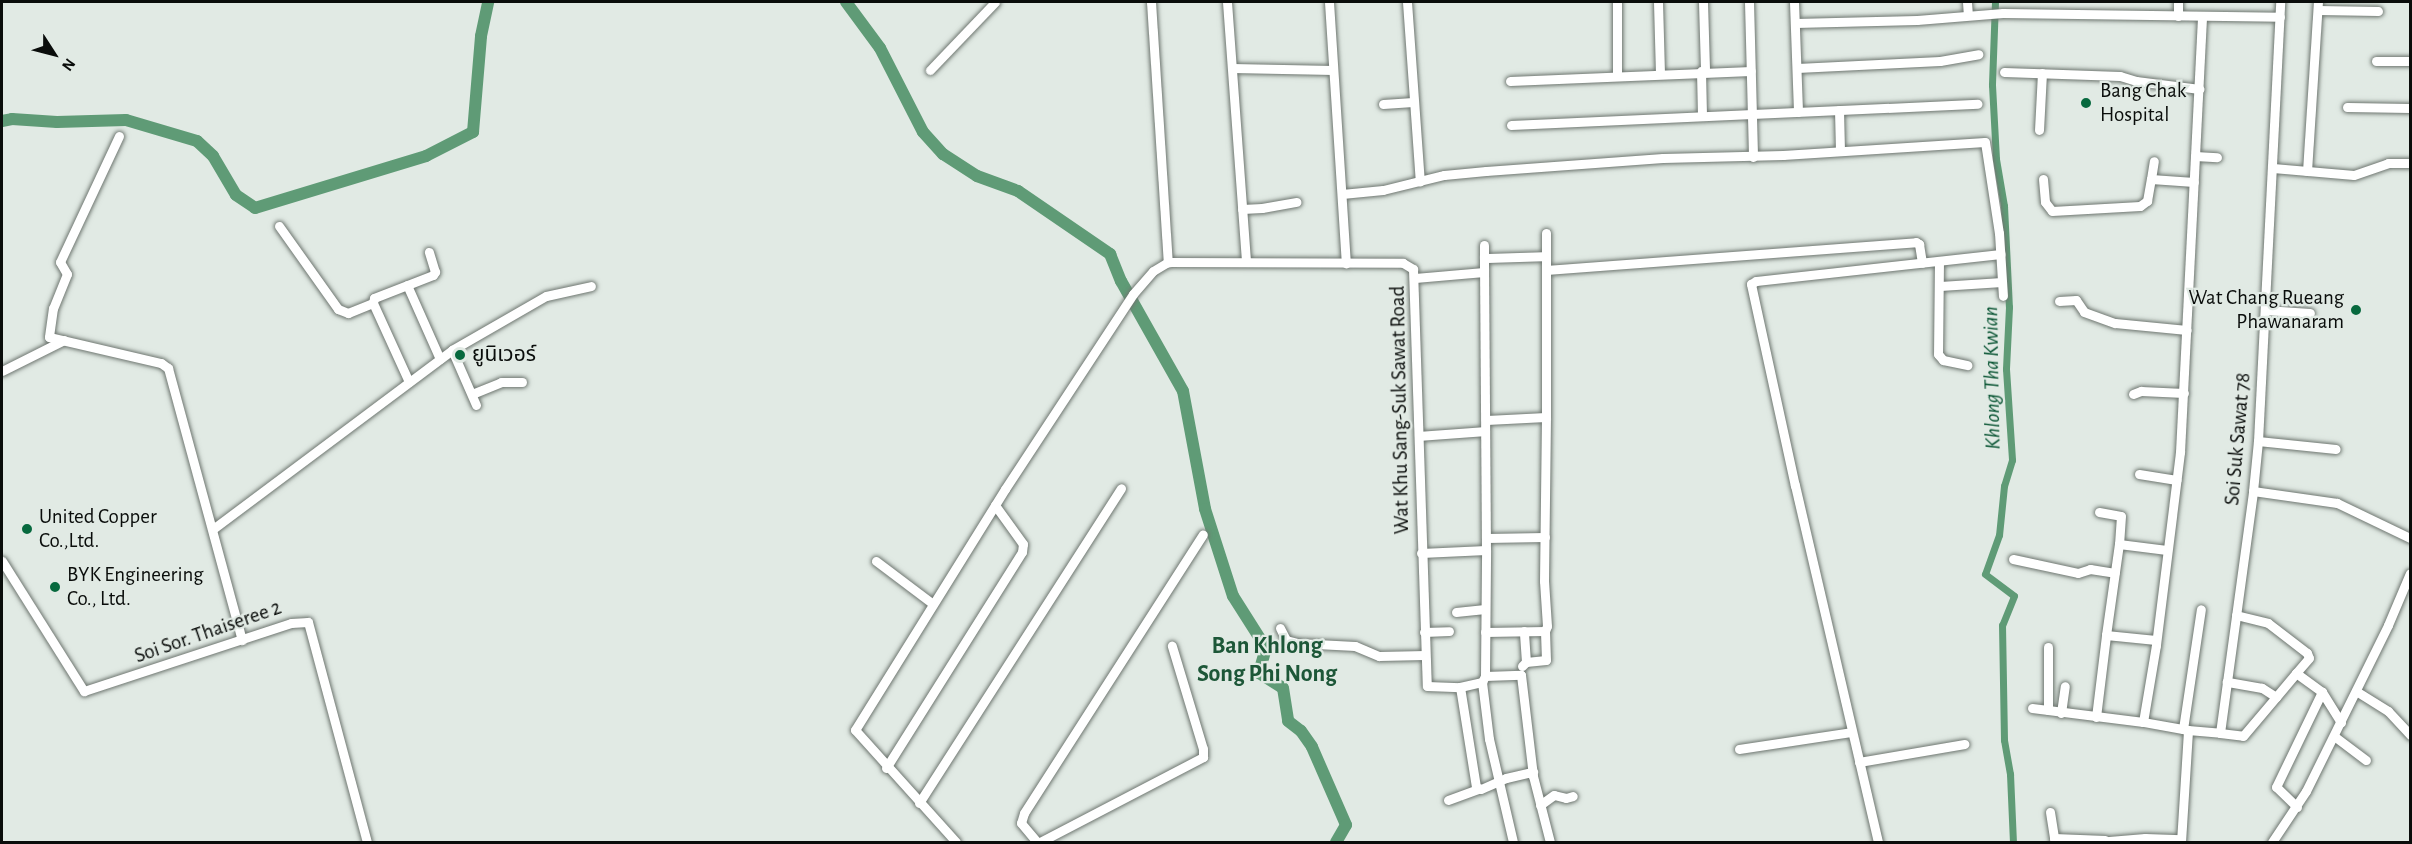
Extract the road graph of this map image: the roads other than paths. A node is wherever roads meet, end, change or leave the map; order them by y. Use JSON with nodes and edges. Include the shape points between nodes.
{"nodes":[{"id":1,"x":995,"y":2,"type":"edge"},
{"id":2,"x":1151,"y":2,"type":"edge"},
{"id":3,"x":1227,"y":2,"type":"edge"},
{"id":4,"x":1329,"y":2,"type":"edge"},
{"id":5,"x":1407,"y":2,"type":"edge"},
{"id":6,"x":1617,"y":2,"type":"edge"},
{"id":7,"x":1658,"y":2,"type":"edge"},
{"id":8,"x":1703,"y":2,"type":"edge"},
{"id":9,"x":1749,"y":2,"type":"edge"},
{"id":10,"x":1794,"y":2,"type":"edge"},
{"id":11,"x":1967,"y":2,"type":"edge"},
{"id":12,"x":2028,"y":2,"type":"edge"},
{"id":13,"x":2178,"y":2,"type":"edge"},
{"id":14,"x":2280,"y":2,"type":"edge"},
{"id":15,"x":2318,"y":6,"type":"edge"},
{"id":16,"x":2378,"y":11,"type":"dead end"},
{"id":17,"x":2028,"y":13,"type":"junction"},
{"id":18,"x":1968,"y":15,"type":"junction"},
{"id":19,"x":2178,"y":16,"type":"junction"},
{"id":20,"x":2202,"y":17,"type":"junction"},
{"id":21,"x":2280,"y":17,"type":"junction"},
{"id":22,"x":1795,"y":23,"type":"junction"},
{"id":23,"x":1978,"y":54,"type":"dead end"},
{"id":24,"x":2376,"y":61,"type":"dead end"},
{"id":25,"x":2410,"y":61,"type":"edge"},
{"id":26,"x":1232,"y":68,"type":"junction"},
{"id":27,"x":1797,"y":68,"type":"junction"},
{"id":28,"x":930,"y":70,"type":"dead end"},
{"id":29,"x":1333,"y":70,"type":"junction"},
{"id":30,"x":1703,"y":71,"type":"junction"},
{"id":31,"x":1751,"y":71,"type":"junction"},
{"id":32,"x":2004,"y":72,"type":"dead end"},
{"id":33,"x":2042,"y":73,"type":"junction"},
{"id":34,"x":1660,"y":74,"type":"junction"},
{"id":35,"x":1617,"y":76,"type":"junction"},
{"id":36,"x":1510,"y":81,"type":"dead end"},
{"id":37,"x":2199,"y":89,"type":"junction"},
{"id":38,"x":1413,"y":102,"type":"junction"},
{"id":39,"x":1383,"y":104,"type":"dead end"},
{"id":40,"x":1978,"y":104,"type":"dead end"},
{"id":41,"x":2347,"y":107,"type":"dead end"},
{"id":42,"x":2410,"y":108,"type":"edge"},
{"id":43,"x":1839,"y":110,"type":"junction"},
{"id":44,"x":1798,"y":112,"type":"junction"},
{"id":45,"x":1753,"y":114,"type":"junction"},
{"id":46,"x":1702,"y":116,"type":"junction"},
{"id":47,"x":1511,"y":125,"type":"dead end"},
{"id":48,"x":2039,"y":130,"type":"dead end"},
{"id":49,"x":119,"y":136,"type":"dead end"},
{"id":50,"x":1840,"y":151,"type":"junction"},
{"id":51,"x":2195,"y":156,"type":"junction"},
{"id":52,"x":1753,"y":157,"type":"junction"},
{"id":53,"x":2217,"y":157,"type":"dead end"},
{"id":54,"x":2154,"y":160,"type":"dead end"},
{"id":55,"x":2410,"y":163,"type":"edge"},
{"id":56,"x":2273,"y":168,"type":"junction"},
{"id":57,"x":2307,"y":171,"type":"junction"},
{"id":58,"x":2043,"y":179,"type":"dead end"},
{"id":59,"x":2151,"y":179,"type":"junction"},
{"id":60,"x":1420,"y":182,"type":"junction"},
{"id":61,"x":2194,"y":182,"type":"junction"},
{"id":62,"x":1342,"y":194,"type":"junction"},
{"id":63,"x":1296,"y":202,"type":"dead end"},
{"id":64,"x":1242,"y":209,"type":"junction"},
{"id":65,"x":279,"y":226,"type":"dead end"},
{"id":66,"x":1546,"y":233,"type":"dead end"},
{"id":67,"x":1484,"y":245,"type":"dead end"},
{"id":68,"x":429,"y":252,"type":"dead end"},
{"id":69,"x":2001,"y":254,"type":"junction"},
{"id":70,"x":1546,"y":256,"type":"junction"},
{"id":71,"x":1484,"y":258,"type":"junction"},
{"id":72,"x":1246,"y":261,"type":"junction"},
{"id":73,"x":1939,"y":261,"type":"junction"},
{"id":74,"x":1168,"y":262,"type":"junction"},
{"id":75,"x":1346,"y":262,"type":"junction"},
{"id":76,"x":1922,"y":263,"type":"junction"},
{"id":77,"x":1546,"y":270,"type":"junction"},
{"id":78,"x":1484,"y":272,"type":"junction"},
{"id":79,"x":1415,"y":278,"type":"junction"},
{"id":80,"x":2002,"y":282,"type":"junction"},
{"id":81,"x":407,"y":285,"type":"junction"},
{"id":82,"x":591,"y":286,"type":"dead end"},
{"id":83,"x":1940,"y":286,"type":"junction"},
{"id":84,"x":2003,"y":296,"type":"dead end"},
{"id":85,"x":2059,"y":301,"type":"dead end"},
{"id":86,"x":373,"y":303,"type":"junction"},
{"id":87,"x":2265,"y":310,"type":"junction"},
{"id":88,"x":2310,"y":313,"type":"dead end"},
{"id":89,"x":2187,"y":330,"type":"junction"},
{"id":90,"x":64,"y":340,"type":"junction"},
{"id":91,"x":452,"y":350,"type":"junction"},
{"id":92,"x":440,"y":359,"type":"junction"},
{"id":93,"x":1967,"y":365,"type":"dead end"},
{"id":94,"x":2,"y":371,"type":"edge"},
{"id":95,"x":409,"y":381,"type":"junction"},
{"id":96,"x":522,"y":382,"type":"dead end"},
{"id":97,"x":2184,"y":393,"type":"junction"},
{"id":98,"x":472,"y":394,"type":"junction"},
{"id":99,"x":2133,"y":394,"type":"dead end"},
{"id":100,"x":476,"y":405,"type":"dead end"},
{"id":101,"x":1546,"y":417,"type":"junction"},
{"id":102,"x":1485,"y":420,"type":"junction"},
{"id":103,"x":1485,"y":431,"type":"junction"},
{"id":104,"x":1419,"y":436,"type":"junction"},
{"id":105,"x":2258,"y":441,"type":"junction"},
{"id":106,"x":2337,"y":449,"type":"dead end"},
{"id":107,"x":2139,"y":474,"type":"dead end"},
{"id":108,"x":2177,"y":480,"type":"junction"},
{"id":109,"x":1121,"y":488,"type":"dead end"},
{"id":110,"x":2253,"y":490,"type":"junction"},
{"id":111,"x":995,"y":505,"type":"junction"},
{"id":112,"x":2099,"y":512,"type":"dead end"},
{"id":113,"x":213,"y":529,"type":"junction"},
{"id":114,"x":1203,"y":534,"type":"dead end"},
{"id":115,"x":1545,"y":537,"type":"junction"},
{"id":116,"x":1486,"y":538,"type":"junction"},
{"id":117,"x":2410,"y":538,"type":"edge"},
{"id":118,"x":2119,"y":544,"type":"junction"},
{"id":119,"x":1486,"y":550,"type":"junction"},
{"id":120,"x":2167,"y":550,"type":"junction"},
{"id":121,"x":1421,"y":554,"type":"junction"},
{"id":122,"x":2013,"y":559,"type":"dead end"},
{"id":123,"x":2,"y":561,"type":"edge"},
{"id":124,"x":876,"y":561,"type":"dead end"},
{"id":125,"x":2115,"y":573,"type":"junction"},
{"id":126,"x":2410,"y":573,"type":"edge"},
{"id":127,"x":933,"y":604,"type":"junction"},
{"id":128,"x":1485,"y":609,"type":"junction"},
{"id":129,"x":2201,"y":609,"type":"dead end"},
{"id":130,"x":1456,"y":612,"type":"dead end"},
{"id":131,"x":2236,"y":615,"type":"junction"},
{"id":132,"x":1280,"y":628,"type":"dead end"},
{"id":133,"x":1449,"y":631,"type":"dead end"},
{"id":134,"x":1524,"y":631,"type":"junction"},
{"id":135,"x":1545,"y":631,"type":"junction"},
{"id":136,"x":1424,"y":632,"type":"junction"},
{"id":137,"x":1485,"y":632,"type":"junction"},
{"id":138,"x":2106,"y":635,"type":"junction"},
{"id":139,"x":242,"y":640,"type":"junction"},
{"id":140,"x":2156,"y":640,"type":"junction"},
{"id":141,"x":1172,"y":646,"type":"dead end"},
{"id":142,"x":2048,"y":647,"type":"dead end"},
{"id":143,"x":1425,"y":655,"type":"junction"},
{"id":144,"x":1526,"y":662,"type":"junction"},
{"id":145,"x":2296,"y":673,"type":"junction"},
{"id":146,"x":1520,"y":674,"type":"junction"},
{"id":147,"x":1484,"y":679,"type":"junction"},
{"id":148,"x":2227,"y":682,"type":"junction"},
{"id":149,"x":2065,"y":686,"type":"dead end"},
{"id":150,"x":1460,"y":687,"type":"junction"},
{"id":151,"x":2356,"y":691,"type":"junction"},
{"id":152,"x":2322,"y":693,"type":"junction"},
{"id":153,"x":2276,"y":697,"type":"junction"},
{"id":154,"x":2032,"y":708,"type":"dead end"},
{"id":155,"x":2048,"y":710,"type":"junction"},
{"id":156,"x":2061,"y":712,"type":"junction"},
{"id":157,"x":2096,"y":717,"type":"junction"},
{"id":158,"x":2142,"y":722,"type":"junction"},
{"id":159,"x":2341,"y":722,"type":"junction"},
{"id":160,"x":2185,"y":729,"type":"junction"},
{"id":161,"x":1851,"y":732,"type":"junction"},
{"id":162,"x":2220,"y":733,"type":"junction"},
{"id":163,"x":2410,"y":735,"type":"edge"},
{"id":164,"x":2334,"y":736,"type":"junction"},
{"id":165,"x":1964,"y":744,"type":"dead end"},
{"id":166,"x":1739,"y":749,"type":"dead end"},
{"id":167,"x":2366,"y":760,"type":"dead end"},
{"id":168,"x":1859,"y":762,"type":"junction"},
{"id":169,"x":886,"y":768,"type":"junction"},
{"id":170,"x":1533,"y":772,"type":"junction"},
{"id":171,"x":1498,"y":782,"type":"junction"},
{"id":172,"x":1478,"y":789,"type":"junction"},
{"id":173,"x":1573,"y":796,"type":"dead end"},
{"id":174,"x":1448,"y":800,"type":"dead end"},
{"id":175,"x":919,"y":802,"type":"junction"},
{"id":176,"x":1540,"y":805,"type":"junction"},
{"id":177,"x":2297,"y":807,"type":"junction"},
{"id":178,"x":2050,"y":812,"type":"dead end"},
{"id":179,"x":2054,"y":840,"type":"edge"},
{"id":180,"x":2181,"y":841,"type":"edge"},
{"id":181,"x":2102,"y":842,"type":"edge"},
{"id":182,"x":367,"y":843,"type":"edge"},
{"id":183,"x":956,"y":843,"type":"edge"},
{"id":184,"x":1039,"y":843,"type":"edge"},
{"id":185,"x":1513,"y":843,"type":"edge"},
{"id":186,"x":1550,"y":843,"type":"edge"},
{"id":187,"x":1878,"y":843,"type":"edge"},
{"id":188,"x":2272,"y":843,"type":"edge"}],
"edges":[{"from":1,"to":28,"type":"street"},
{"from":2,"to":74,"type":"street"},
{"from":3,"to":26,"type":"street"},
{"from":4,"to":29,"type":"street"},
{"from":5,"to":38,"type":"street"},
{"from":6,"to":35,"type":"street"},
{"from":7,"to":34,"type":"street"},
{"from":8,"to":30,"type":"street"},
{"from":9,"to":31,"type":"street"},
{"from":10,"to":22,"type":"street"},
{"from":11,"to":18,"type":"street"},
{"from":12,"to":17,"type":"street"},
{"from":13,"to":19,"type":"street"},
{"from":14,"to":21,"type":"street","name":"Soi Suk Sawat 78"},
{"from":15,"to":16,"type":"street"},
{"from":15,"to":57,"type":"street"},
{"from":17,"to":18,"type":"street"},
{"from":17,"to":19,"type":"street"},
{"from":18,"to":22,"type":"street"},
{"from":19,"to":20,"type":"street"},
{"from":20,"to":21,"type":"street"},
{"from":20,"to":37,"type":"street"},
{"from":21,"to":56,"type":"street","name":"Soi Suk Sawat 78"},
{"from":22,"to":27,"type":"street"},
{"from":23,"to":27,"type":"street","via":[[1941,61]]},
{"from":24,"to":25,"type":"street"},
{"from":26,"to":29,"type":"street"},
{"from":26,"to":64,"type":"street"},
{"from":27,"to":44,"type":"street"},
{"from":29,"to":62,"type":"street"},
{"from":30,"to":31,"type":"street"},
{"from":30,"to":34,"type":"street"},
{"from":30,"to":46,"type":"street"},
{"from":31,"to":45,"type":"street"},
{"from":32,"to":33,"type":"street"},
{"from":33,"to":37,"type":"street","via":[[2120,76]]},
{"from":33,"to":48,"type":"street"},
{"from":34,"to":35,"type":"street"},
{"from":35,"to":36,"type":"street"},
{"from":37,"to":51,"type":"street"},
{"from":38,"to":39,"type":"street"},
{"from":38,"to":60,"type":"street"},
{"from":40,"to":43,"type":"street"},
{"from":41,"to":42,"type":"street"},
{"from":43,"to":44,"type":"street"},
{"from":43,"to":50,"type":"street"},
{"from":44,"to":45,"type":"street"},
{"from":45,"to":46,"type":"street"},
{"from":45,"to":52,"type":"street"},
{"from":46,"to":47,"type":"street"},
{"from":49,"to":90,"type":"street","via":[[60,262],[67,274],[53,308],[49,336]]},
{"from":50,"to":52,"type":"street"},
{"from":50,"to":69,"type":"street","via":[[1985,142]]},
{"from":51,"to":53,"type":"street"},
{"from":51,"to":61,"type":"street"},
{"from":52,"to":60,"type":"street","via":[[1626,160],[1466,173]]},
{"from":54,"to":59,"type":"street"},
{"from":55,"to":57,"type":"street","via":[[2388,163],[2354,175]]},
{"from":56,"to":57,"type":"street"},
{"from":56,"to":87,"type":"street","name":"Soi Suk Sawat 78"},
{"from":58,"to":59,"type":"street","via":[[2045,202],[2052,211],[2140,206],[2146,201]]},
{"from":59,"to":61,"type":"street"},
{"from":60,"to":62,"type":"street"},
{"from":61,"to":89,"type":"street"},
{"from":62,"to":75,"type":"street"},
{"from":63,"to":64,"type":"street"},
{"from":64,"to":72,"type":"street"},
{"from":65,"to":86,"type":"street","via":[[338,309],[348,313]]},
{"from":66,"to":70,"type":"street"},
{"from":67,"to":71,"type":"street"},
{"from":68,"to":81,"type":"street","via":[[435,272]]},
{"from":69,"to":73,"type":"street"},
{"from":69,"to":80,"type":"street"},
{"from":70,"to":71,"type":"street"},
{"from":70,"to":77,"type":"street"},
{"from":71,"to":78,"type":"street"},
{"from":72,"to":74,"type":"street","name":"Wat Khu Sang-Suk Sawat Road"},
{"from":72,"to":75,"type":"street","name":"Wat Khu Sang-Suk Sawat Road"},
{"from":73,"to":76,"type":"street"},
{"from":73,"to":83,"type":"street"},
{"from":74,"to":111,"type":"street","via":[[1153,271],[1133,294]]},
{"from":75,"to":79,"type":"street","name":"Wat Khu Sang-Suk Sawat Road","via":[[1403,263],[1413,269]]},
{"from":76,"to":77,"type":"street","via":[[1916,242]]},
{"from":76,"to":161,"type":"street","via":[[1751,284]]},
{"from":77,"to":101,"type":"street"},
{"from":78,"to":79,"type":"street"},
{"from":78,"to":102,"type":"street"},
{"from":79,"to":104,"type":"street","name":"Wat Khu Sang-Suk Sawat Road"},
{"from":80,"to":83,"type":"street"},
{"from":80,"to":84,"type":"street"},
{"from":81,"to":86,"type":"street","via":[[374,298]]},
{"from":81,"to":92,"type":"street"},
{"from":82,"to":91,"type":"street","via":[[546,296]]},
{"from":83,"to":93,"type":"street","via":[[1938,354],[1944,360]]},
{"from":85,"to":89,"type":"street","via":[[2076,300],[2084,312],[2115,323]]},
{"from":86,"to":95,"type":"street"},
{"from":87,"to":88,"type":"street"},
{"from":87,"to":105,"type":"street","name":"Soi Suk Sawat 78"},
{"from":89,"to":97,"type":"street"},
{"from":90,"to":94,"type":"street"},
{"from":90,"to":113,"type":"street","via":[[161,363],[168,368]]},
{"from":91,"to":92,"type":"street"},
{"from":91,"to":98,"type":"street"},
{"from":92,"to":95,"type":"street"},
{"from":95,"to":113,"type":"street"},
{"from":96,"to":98,"type":"street","via":[[501,382]]},
{"from":97,"to":99,"type":"street"},
{"from":97,"to":108,"type":"street"},
{"from":98,"to":100,"type":"street"},
{"from":101,"to":102,"type":"street"},
{"from":101,"to":115,"type":"street"},
{"from":102,"to":103,"type":"street"},
{"from":103,"to":104,"type":"street"},
{"from":103,"to":116,"type":"street"},
{"from":104,"to":121,"type":"street","name":"Wat Khu Sang-Suk Sawat Road"},
{"from":105,"to":106,"type":"street"},
{"from":105,"to":110,"type":"street","name":"Soi Suk Sawat 78"},
{"from":107,"to":108,"type":"street"},
{"from":108,"to":120,"type":"street"},
{"from":109,"to":175,"type":"street"},
{"from":110,"to":117,"type":"street","via":[[2337,503]]},
{"from":110,"to":131,"type":"street","name":"Soi Suk Sawat 78"},
{"from":111,"to":127,"type":"street"},
{"from":111,"to":169,"type":"street","via":[[1023,544],[1022,552]]},
{"from":112,"to":118,"type":"street","via":[[2121,516]]},
{"from":113,"to":139,"type":"street"},
{"from":114,"to":184,"type":"street","via":[[1024,813],[1021,823]]},
{"from":115,"to":116,"type":"street"},
{"from":115,"to":135,"type":"street"},
{"from":116,"to":119,"type":"street"},
{"from":118,"to":120,"type":"street"},
{"from":118,"to":125,"type":"street"},
{"from":119,"to":121,"type":"street"},
{"from":119,"to":128,"type":"street"},
{"from":120,"to":140,"type":"street"},
{"from":121,"to":136,"type":"street","name":"Wat Khu Sang-Suk Sawat Road"},
{"from":122,"to":125,"type":"street","via":[[2078,573]]},
{"from":123,"to":139,"type":"street","name":"Soi Sor. Thaiseree 2","via":[[84,692]]},
{"from":124,"to":127,"type":"street"},
{"from":125,"to":138,"type":"street"},
{"from":126,"to":151,"type":"street"},
{"from":127,"to":169,"type":"street","via":[[855,730]]},
{"from":128,"to":130,"type":"street"},
{"from":128,"to":137,"type":"street"},
{"from":129,"to":160,"type":"street"},
{"from":131,"to":145,"type":"street","via":[[2268,623],[2307,653],[2309,658]]},
{"from":131,"to":148,"type":"street","name":"Soi Suk Sawat 78"},
{"from":132,"to":143,"type":"street","via":[[1286,640],[1297,643],[1356,646],[1378,656]]},
{"from":133,"to":136,"type":"street"},
{"from":134,"to":135,"type":"street"},
{"from":134,"to":137,"type":"street"},
{"from":134,"to":144,"type":"street"},
{"from":135,"to":144,"type":"street","via":[[1546,660]]},
{"from":136,"to":143,"type":"street","name":"Wat Khu Sang-Suk Sawat Road"},
{"from":137,"to":147,"type":"street"},
{"from":138,"to":140,"type":"street"},
{"from":138,"to":157,"type":"street"},
{"from":139,"to":182,"type":"street","name":"Soi Sor. Thaiseree 2","via":[[291,622],[305,621],[310,626]]},
{"from":140,"to":158,"type":"street"},
{"from":141,"to":184,"type":"street","via":[[1203,757]]},
{"from":142,"to":155,"type":"street"},
{"from":143,"to":150,"type":"street","name":"Wat Khu Sang-Suk Sawat Road","via":[[1427,686]]},
{"from":144,"to":146,"type":"street"},
{"from":145,"to":152,"type":"street"},
{"from":145,"to":153,"type":"street"},
{"from":146,"to":147,"type":"street"},
{"from":146,"to":170,"type":"street"},
{"from":147,"to":150,"type":"street"},
{"from":147,"to":171,"type":"street"},
{"from":148,"to":153,"type":"street","via":[[2262,688]]},
{"from":148,"to":162,"type":"street","name":"Soi Suk Sawat 78"},
{"from":149,"to":156,"type":"street"},
{"from":150,"to":172,"type":"street"},
{"from":151,"to":159,"type":"street"},
{"from":151,"to":163,"type":"street","via":[[2388,711]]},
{"from":152,"to":159,"type":"street"},
{"from":152,"to":177,"type":"street","via":[[2276,787]]},
{"from":153,"to":162,"type":"street","via":[[2243,736]]},
{"from":154,"to":155,"type":"street"},
{"from":155,"to":156,"type":"street"},
{"from":156,"to":157,"type":"street"},
{"from":157,"to":158,"type":"street"},
{"from":158,"to":160,"type":"street"},
{"from":159,"to":164,"type":"street"},
{"from":160,"to":162,"type":"street"},
{"from":160,"to":180,"type":"street"},
{"from":161,"to":166,"type":"street"},
{"from":161,"to":168,"type":"street"},
{"from":164,"to":167,"type":"street"},
{"from":164,"to":177,"type":"street"},
{"from":165,"to":168,"type":"street"},
{"from":168,"to":187,"type":"street"},
{"from":169,"to":175,"type":"street"},
{"from":170,"to":171,"type":"street"},
{"from":170,"to":176,"type":"street"},
{"from":171,"to":172,"type":"street"},
{"from":171,"to":185,"type":"street"},
{"from":172,"to":174,"type":"street"},
{"from":173,"to":176,"type":"street","via":[[1554,795]]},
{"from":175,"to":183,"type":"street"},
{"from":176,"to":186,"type":"street"},
{"from":177,"to":188,"type":"street"},
{"from":178,"to":179,"type":"street"},
{"from":179,"to":181,"type":"street"},
{"from":180,"to":181,"type":"street"}]}
